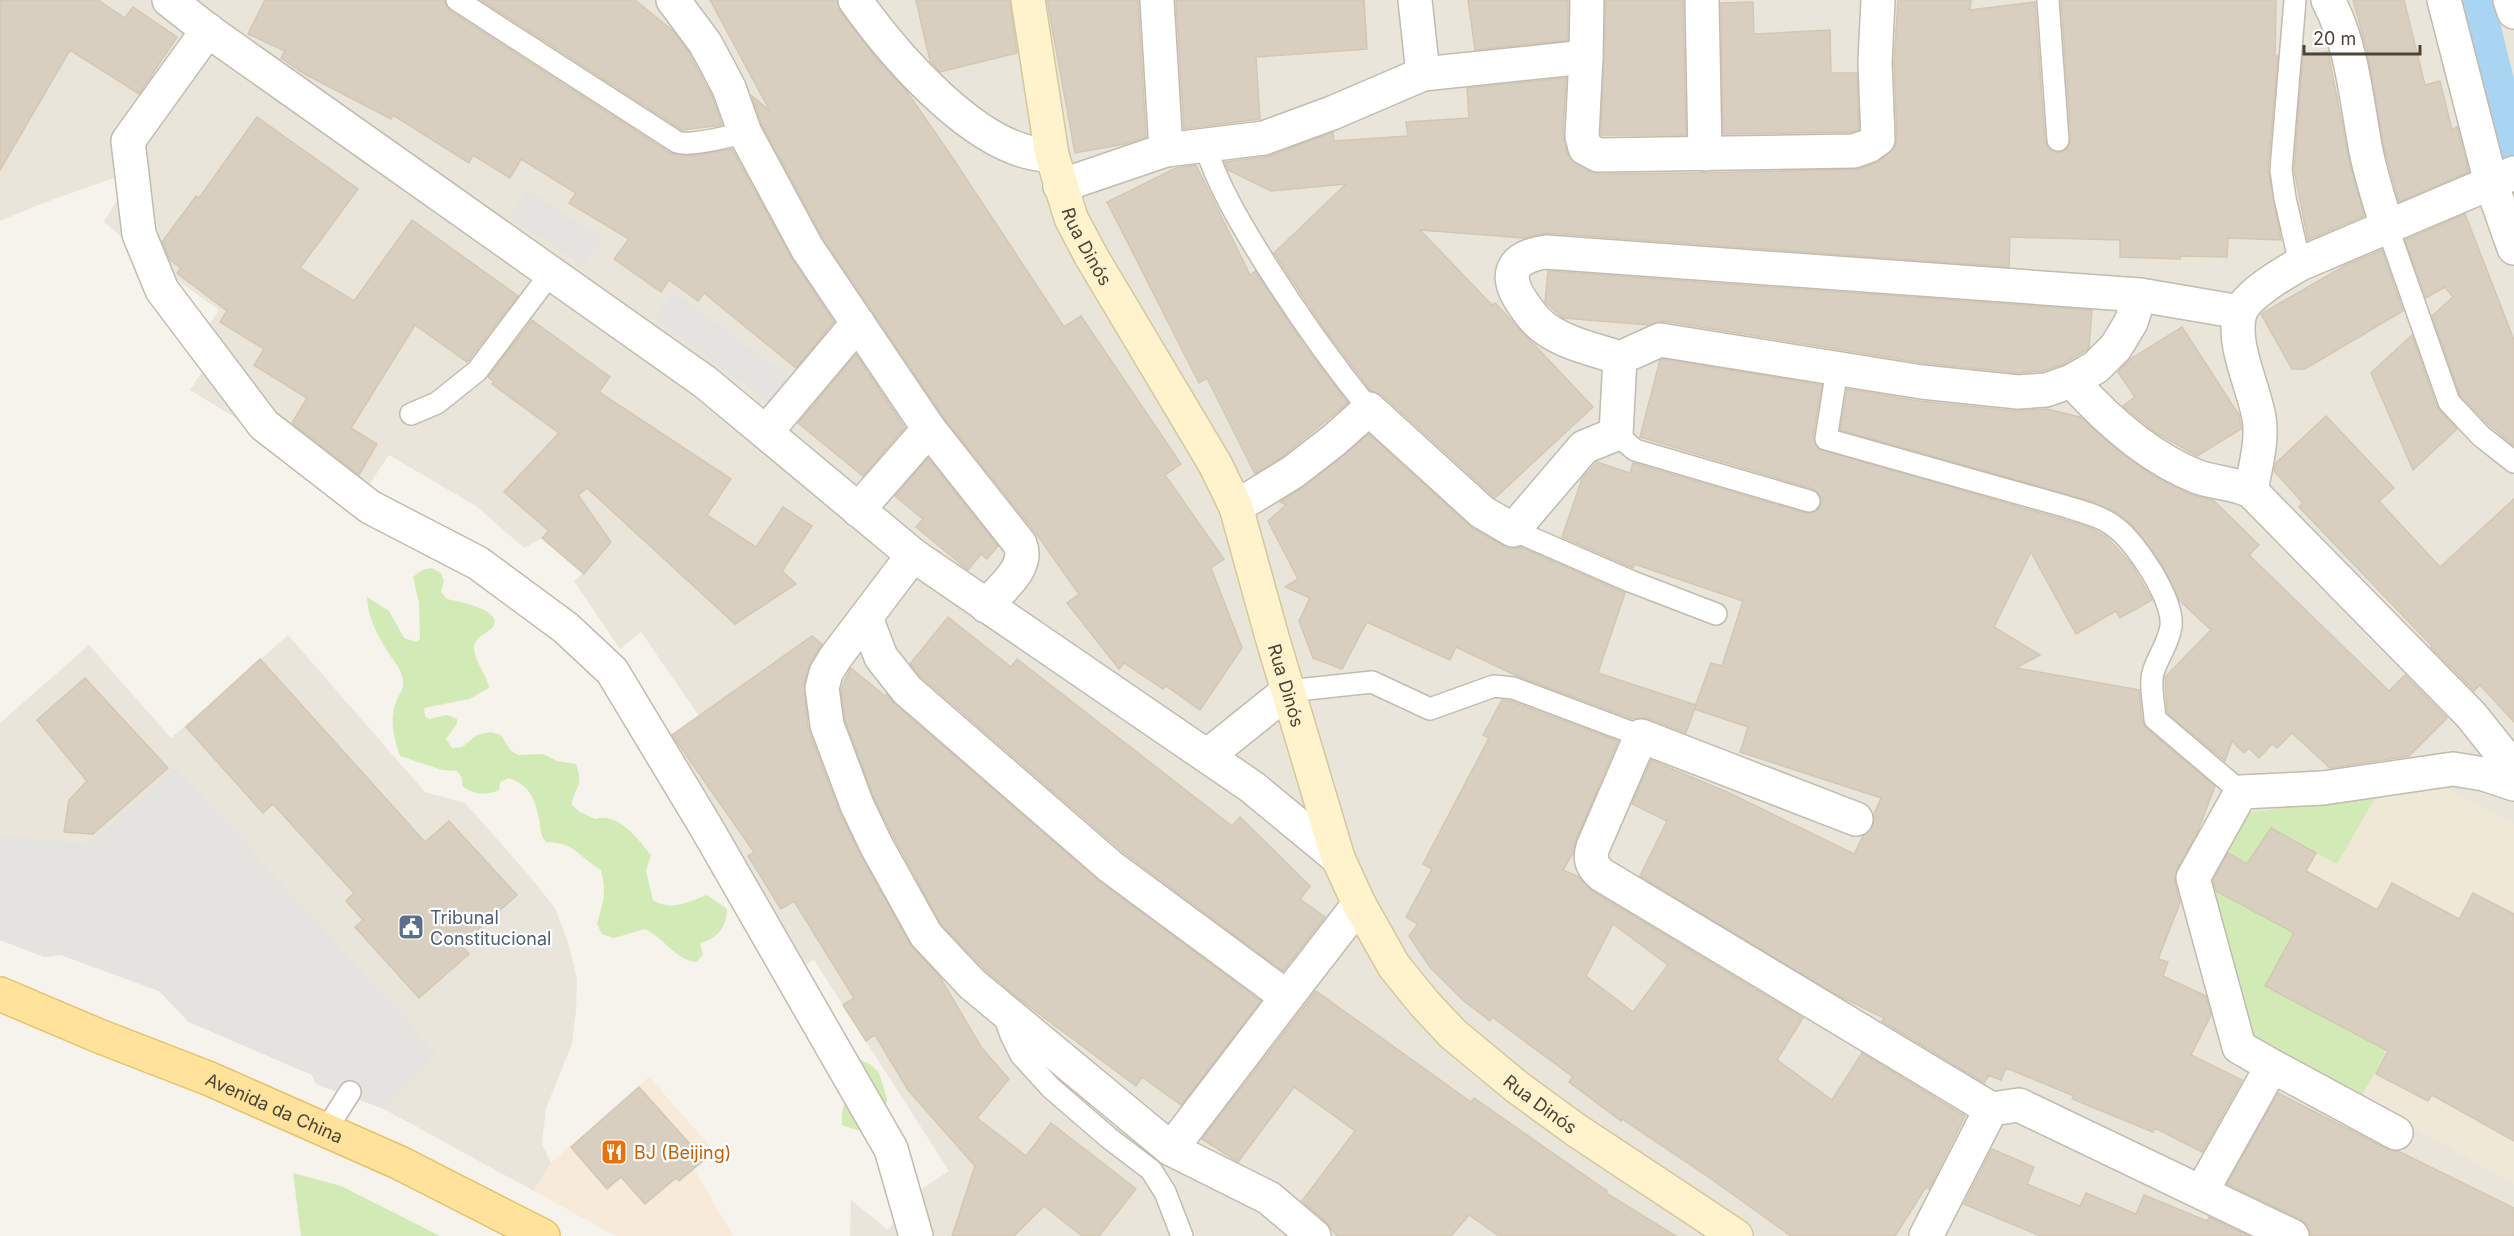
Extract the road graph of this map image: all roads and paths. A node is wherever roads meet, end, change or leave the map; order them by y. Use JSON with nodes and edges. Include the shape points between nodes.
{"nodes":[{"id":1,"x":169,"y":0,"type":"edge"},
{"id":2,"x":457,"y":0,"type":"edge"},
{"id":3,"x":673,"y":0,"type":"edge"},
{"id":4,"x":855,"y":0,"type":"edge"},
{"id":5,"x":1028,"y":0,"type":"edge"},
{"id":6,"x":1157,"y":0,"type":"edge"},
{"id":7,"x":1415,"y":0,"type":"edge"},
{"id":8,"x":1587,"y":0,"type":"edge"},
{"id":9,"x":1702,"y":0,"type":"edge"},
{"id":10,"x":1878,"y":0,"type":"edge"},
{"id":11,"x":2048,"y":0,"type":"edge"},
{"id":12,"x":2295,"y":0,"type":"edge"},
{"id":13,"x":2328,"y":0,"type":"edge"},
{"id":14,"x":2444,"y":0,"type":"edge"},
{"id":15,"x":2510,"y":0,"type":"edge"},
{"id":16,"x":2514,"y":12,"type":"edge"},
{"id":17,"x":208,"y":30,"type":"junction"},
{"id":18,"x":1586,"y":57,"type":"junction"},
{"id":19,"x":1423,"y":74,"type":"junction"},
{"id":20,"x":745,"y":133,"type":"junction"},
{"id":21,"x":2058,"y":140,"type":"dead end"},
{"id":22,"x":1205,"y":145,"type":"junction"},
{"id":23,"x":1166,"y":150,"type":"junction"},
{"id":24,"x":1705,"y":154,"type":"junction"},
{"id":25,"x":1056,"y":171,"type":"junction"},
{"id":26,"x":2502,"y":178,"type":"edge"},
{"id":27,"x":2387,"y":226,"type":"junction"},
{"id":28,"x":2514,"y":248,"type":"edge"},
{"id":29,"x":2301,"y":264,"type":"junction"},
{"id":30,"x":551,"y":273,"type":"junction"},
{"id":31,"x":2140,"y":295,"type":"junction"},
{"id":32,"x":2240,"y":312,"type":"junction"},
{"id":33,"x":858,"y":323,"type":"junction"},
{"id":34,"x":1620,"y":358,"type":"junction"},
{"id":35,"x":1837,"y":369,"type":"junction"},
{"id":36,"x":2072,"y":381,"type":"junction"},
{"id":37,"x":1369,"y":409,"type":"junction"},
{"id":38,"x":411,"y":414,"type":"dead end"},
{"id":39,"x":929,"y":429,"type":"junction"},
{"id":40,"x":766,"y":432,"type":"junction"},
{"id":41,"x":1616,"y":434,"type":"junction"},
{"id":42,"x":2514,"y":462,"type":"edge"},
{"id":43,"x":2251,"y":491,"type":"junction"},
{"id":44,"x":1809,"y":501,"type":"dead end"},
{"id":45,"x":1236,"y":507,"type":"junction"},
{"id":46,"x":858,"y":510,"type":"junction"},
{"id":47,"x":1513,"y":530,"type":"junction"},
{"id":48,"x":913,"y":555,"type":"junction"},
{"id":49,"x":986,"y":606,"type":"junction"},
{"id":50,"x":1716,"y":614,"type":"dead end"},
{"id":51,"x":866,"y":618,"type":"junction"},
{"id":52,"x":1288,"y":691,"type":"junction"},
{"id":53,"x":1641,"y":736,"type":"junction"},
{"id":54,"x":1207,"y":756,"type":"junction"},
{"id":55,"x":2514,"y":769,"type":"edge"},
{"id":56,"x":2514,"y":784,"type":"edge"},
{"id":57,"x":2241,"y":792,"type":"junction"},
{"id":58,"x":1856,"y":819,"type":"dead end"},
{"id":59,"x":1338,"y":858,"type":"junction"},
{"id":60,"x":1359,"y":904,"type":"junction"},
{"id":61,"x":0,"y":994,"type":"edge"},
{"id":62,"x":1287,"y":997,"type":"junction"},
{"id":63,"x":1001,"y":1007,"type":"junction"},
{"id":64,"x":2272,"y":1066,"type":"junction"},
{"id":65,"x":350,"y":1092,"type":"dead end"},
{"id":66,"x":1991,"y":1109,"type":"junction"},
{"id":67,"x":326,"y":1130,"type":"junction"},
{"id":68,"x":2396,"y":1133,"type":"dead end"},
{"id":69,"x":1171,"y":1149,"type":"junction"},
{"id":70,"x":2202,"y":1191,"type":"junction"},
{"id":71,"x":543,"y":1236,"type":"edge"},
{"id":72,"x":916,"y":1236,"type":"edge"},
{"id":73,"x":1182,"y":1236,"type":"edge"},
{"id":74,"x":1314,"y":1236,"type":"edge"},
{"id":75,"x":1736,"y":1236,"type":"edge"},
{"id":76,"x":1926,"y":1236,"type":"edge"},
{"id":77,"x":2292,"y":1236,"type":"edge"}],
"edges":[{"from":1,"to":17,"type":"street"},
{"from":2,"to":20,"type":"lane","via":[[677,142],[690,145]]},
{"from":3,"to":20,"type":"street","via":[[717,65]]},
{"from":4,"to":25,"type":"street","via":[[920,79],[974,125]]},
{"from":5,"to":25,"type":"street","name":"Rua Dinós"},
{"from":6,"to":23,"type":"street"},
{"from":7,"to":19,"type":"street"},
{"from":8,"to":18,"type":"street"},
{"from":9,"to":24,"type":"street"},
{"from":10,"to":24,"type":"street","via":[[1878,139],[1854,151]]},
{"from":11,"to":21,"type":"lane"},
{"from":12,"to":29,"type":"lane","via":[[2282,170]]},
{"from":13,"to":27,"type":"street","via":[[2349,52],[2366,151]]},
{"from":14,"to":26,"type":"street"},
{"from":15,"to":16,"type":"street"},
{"from":17,"to":30,"type":"street"},
{"from":17,"to":72,"type":"street","via":[[128,141],[139,234],[162,290],[264,425],[370,507],[478,563],[566,628],[612,671],[891,1149]]},
{"from":18,"to":19,"type":"street"},
{"from":18,"to":24,"type":"street","via":[[1582,136],[1585,148],[1598,154]]},
{"from":19,"to":22,"type":"street","via":[[1332,114],[1264,138]]},
{"from":20,"to":33,"type":"street","via":[[807,248]]},
{"from":22,"to":23,"type":"street"},
{"from":22,"to":37,"type":"lane","via":[[1211,167],[1240,223],[1321,349]]},
{"from":23,"to":25,"type":"street"},
{"from":25,"to":45,"type":"street","name":"Rua Dinós","via":[[1071,218],[1091,256],[1215,464]]},
{"from":26,"to":27,"type":"street"},
{"from":26,"to":28,"type":"street"},
{"from":27,"to":29,"type":"street"},
{"from":27,"to":42,"type":"lane","via":[[2449,402],[2481,436]]},
{"from":29,"to":32,"type":"street","via":[[2274,279]]},
{"from":30,"to":38,"type":"lane","via":[[477,371],[436,403]]},
{"from":30,"to":40,"type":"street","via":[[705,382]]},
{"from":31,"to":32,"type":"street"},
{"from":31,"to":34,"type":"street","via":[[1546,252],[1519,261],[1511,281],[1533,317],[1564,339]]},
{"from":31,"to":36,"type":"street","via":[[2131,322],[2116,347],[2096,367]]},
{"from":32,"to":43,"type":"street","via":[[2239,345],[2259,419]]},
{"from":33,"to":39,"type":"street"},
{"from":33,"to":40,"type":"street"},
{"from":34,"to":35,"type":"street","via":[[1660,340]]},
{"from":34,"to":41,"type":"street"},
{"from":35,"to":36,"type":"street","via":[[2018,392],[2046,390]]},
{"from":35,"to":57,"type":"lane","via":[[1826,439],[2064,506],[2115,526],[2151,573],[2165,598],[2171,623],[2166,646],[2152,676],[2155,719]]},
{"from":36,"to":43,"type":"street","via":[[2115,426],[2171,463],[2195,476],[2237,484]]},
{"from":37,"to":45,"type":"street","via":[[1293,472]]},
{"from":37,"to":47,"type":"street","via":[[1482,512]]},
{"from":39,"to":46,"type":"street"},
{"from":39,"to":49,"type":"street","via":[[1023,551],[1019,568]]},
{"from":40,"to":46,"type":"street"},
{"from":41,"to":44,"type":"lane","via":[[1635,450]]},
{"from":41,"to":47,"type":"street","via":[[1584,447]]},
{"from":43,"to":55,"type":"street","via":[[2471,715]]},
{"from":45,"to":52,"type":"street","name":"Rua Dinós"},
{"from":46,"to":48,"type":"street"},
{"from":47,"to":50,"type":"lane"},
{"from":48,"to":49,"type":"street"},
{"from":48,"to":51,"type":"street"},
{"from":49,"to":54,"type":"street"},
{"from":51,"to":62,"type":"street","via":[[881,657],[907,690],[1111,867]]},
{"from":51,"to":63,"type":"street","via":[[826,673],[822,688],[827,725],[857,805],[926,935],[972,984]]},
{"from":52,"to":53,"type":"lane","via":[[1372,682],[1430,708],[1502,686]]},
{"from":52,"to":54,"type":"street"},
{"from":52,"to":59,"type":"street","name":"Rua Dinós"},
{"from":53,"to":58,"type":"street"},
{"from":53,"to":66,"type":"street","via":[[1591,854],[1595,870]]},
{"from":54,"to":59,"type":"street","via":[[1252,787]]},
{"from":56,"to":57,"type":"street","via":[[2453,769],[2323,788]]},
{"from":57,"to":64,"type":"street","via":[[2193,878],[2239,1047]]},
{"from":59,"to":60,"type":"street","name":"Rua Dinós"},
{"from":60,"to":62,"type":"street"},
{"from":60,"to":75,"type":"street","name":"Rua Dinós","via":[[1394,966],[1453,1034],[1576,1130]]},
{"from":61,"to":67,"type":"main road","name":"Avenida da China"},
{"from":62,"to":69,"type":"street"},
{"from":63,"to":69,"type":"street"},
{"from":63,"to":73,"type":"lane","via":[[1021,1055],[1070,1106],[1151,1170],[1165,1192]]},
{"from":64,"to":68,"type":"street"},
{"from":64,"to":70,"type":"street"},
{"from":65,"to":67,"type":"lane"},
{"from":66,"to":70,"type":"street","via":[[2019,1105]]},
{"from":66,"to":76,"type":"street"},
{"from":67,"to":71,"type":"main road","name":"Avenida da China"},
{"from":69,"to":74,"type":"street","via":[[1269,1198]]},
{"from":70,"to":77,"type":"street"}]}
